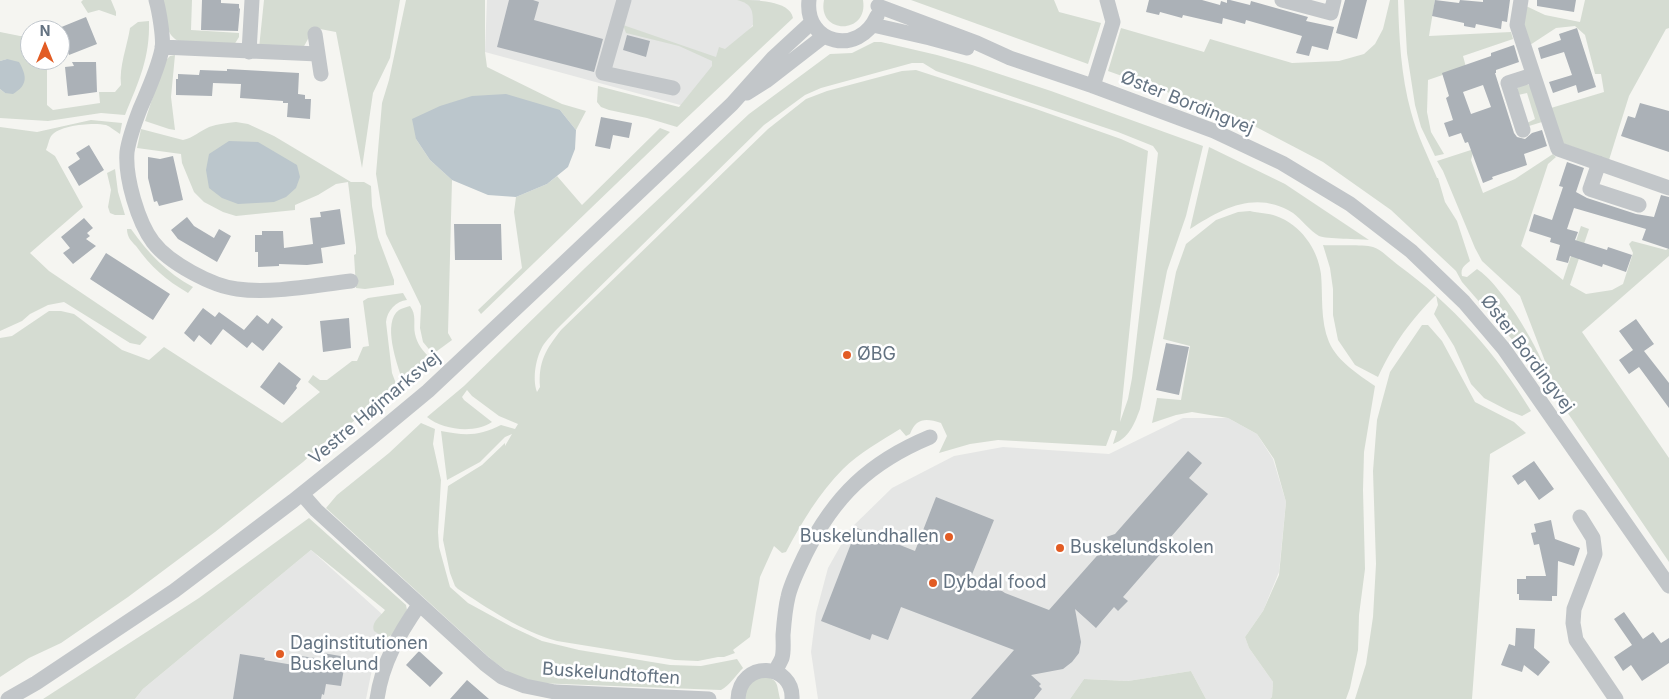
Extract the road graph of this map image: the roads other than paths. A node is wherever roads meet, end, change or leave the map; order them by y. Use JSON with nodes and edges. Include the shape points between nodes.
{"nodes":[{"id":1,"x":156,"y":0,"type":"edge"},
{"id":2,"x":252,"y":0,"type":"edge"},
{"id":3,"x":624,"y":0,"type":"edge"},
{"id":4,"x":808,"y":0,"type":"edge"},
{"id":5,"x":1107,"y":0,"type":"edge"},
{"id":6,"x":1282,"y":0,"type":"edge"},
{"id":7,"x":1334,"y":0,"type":"edge"},
{"id":8,"x":1522,"y":0,"type":"edge"},
{"id":9,"x":878,"y":3,"type":"edge"},
{"id":10,"x":812,"y":22,"type":"junction"},
{"id":11,"x":873,"y":25,"type":"junction"},
{"id":12,"x":315,"y":34,"type":"dead end"},
{"id":13,"x":824,"y":36,"type":"junction"},
{"id":14,"x":162,"y":47,"type":"junction"},
{"id":15,"x":248,"y":52,"type":"junction"},
{"id":16,"x":318,"y":54,"type":"junction"},
{"id":17,"x":1010,"y":58,"type":"junction"},
{"id":18,"x":321,"y":74,"type":"dead end"},
{"id":19,"x":1533,"y":75,"type":"junction"},
{"id":20,"x":1093,"y":86,"type":"junction"},
{"id":21,"x":673,"y":88,"type":"dead end"},
{"id":22,"x":732,"y":104,"type":"junction"},
{"id":23,"x":1524,"y":130,"type":"dead end"},
{"id":24,"x":1599,"y":164,"type":"junction"},
{"id":25,"x":1669,"y":188,"type":"edge"},
{"id":26,"x":1639,"y":205,"type":"dead end"},
{"id":27,"x":350,"y":282,"type":"dead end"},
{"id":28,"x":930,"y":437,"type":"dead end"},
{"id":29,"x":302,"y":494,"type":"junction"},
{"id":30,"x":1580,"y":517,"type":"dead end"},
{"id":31,"x":1669,"y":586,"type":"edge"},
{"id":32,"x":419,"y":605,"type":"junction"},
{"id":33,"x":775,"y":672,"type":"junction"},
{"id":34,"x":16,"y":697,"type":"edge"},
{"id":35,"x":377,"y":699,"type":"edge"},
{"id":36,"x":709,"y":699,"type":"edge"},
{"id":37,"x":738,"y":699,"type":"edge"},
{"id":38,"x":792,"y":699,"type":"edge"},
{"id":39,"x":1616,"y":699,"type":"edge"}],
"edges":[{"from":1,"to":14,"type":"street"},
{"from":2,"to":15,"type":"street"},
{"from":3,"to":21,"type":"street","via":[[603,73]]},
{"from":4,"to":10,"type":"street"},
{"from":5,"to":20,"type":"street","via":[[1114,22]]},
{"from":6,"to":7,"type":"street","via":[[1331,13]]},
{"from":8,"to":19,"type":"street","via":[[1517,25]]},
{"from":9,"to":11,"type":"street"},
{"from":9,"to":17,"type":"street","name":"Øster Bordingvej"},
{"from":10,"to":13,"type":"street"},
{"from":10,"to":22,"type":"street","name":"Vestre Højmarksvej","via":[[773,58]]},
{"from":11,"to":13,"type":"street","via":[[854,40]]},
{"from":11,"to":17,"type":"street","name":"Øster Bordingvej"},
{"from":12,"to":16,"type":"street"},
{"from":13,"to":22,"type":"street","name":"Vestre Højmarksvej"},
{"from":14,"to":15,"type":"street"},
{"from":14,"to":27,"type":"street","via":[[127,152],[136,210],[153,242],[173,261],[204,279],[237,289],[271,290]]},
{"from":15,"to":16,"type":"street"},
{"from":16,"to":18,"type":"street"},
{"from":17,"to":20,"type":"street","name":"Øster Bordingvej"},
{"from":19,"to":23,"type":"street","via":[[1508,83]]},
{"from":19,"to":24,"type":"street","via":[[1558,149]]},
{"from":20,"to":31,"type":"street","name":"Øster Bordingvej","via":[[1214,131],[1282,163],[1350,204],[1411,251],[1464,302],[1504,349]]},
{"from":22,"to":29,"type":"street","name":"Vestre Højmarksvej","via":[[428,391]]},
{"from":24,"to":25,"type":"street"},
{"from":24,"to":26,"type":"street","via":[[1590,189]]},
{"from":28,"to":33,"type":"street","via":[[885,460],[851,487],[827,516],[788,595],[782,657]]},
{"from":29,"to":32,"type":"street","name":"Buskelundtoften"},
{"from":29,"to":34,"type":"street","name":"Vestre Højmarksvej","via":[[174,591]]},
{"from":30,"to":39,"type":"street","via":[[1593,538],[1595,554],[1574,609],[1576,640]]},
{"from":32,"to":35,"type":"street","via":[[389,655]]},
{"from":32,"to":36,"type":"street","name":"Buskelundtoften","via":[[502,677],[525,686],[555,692]]},
{"from":33,"to":37,"type":"street","via":[[757,671],[748,676],[738,691]]},
{"from":33,"to":38,"type":"street","via":[[790,686]]}]}
